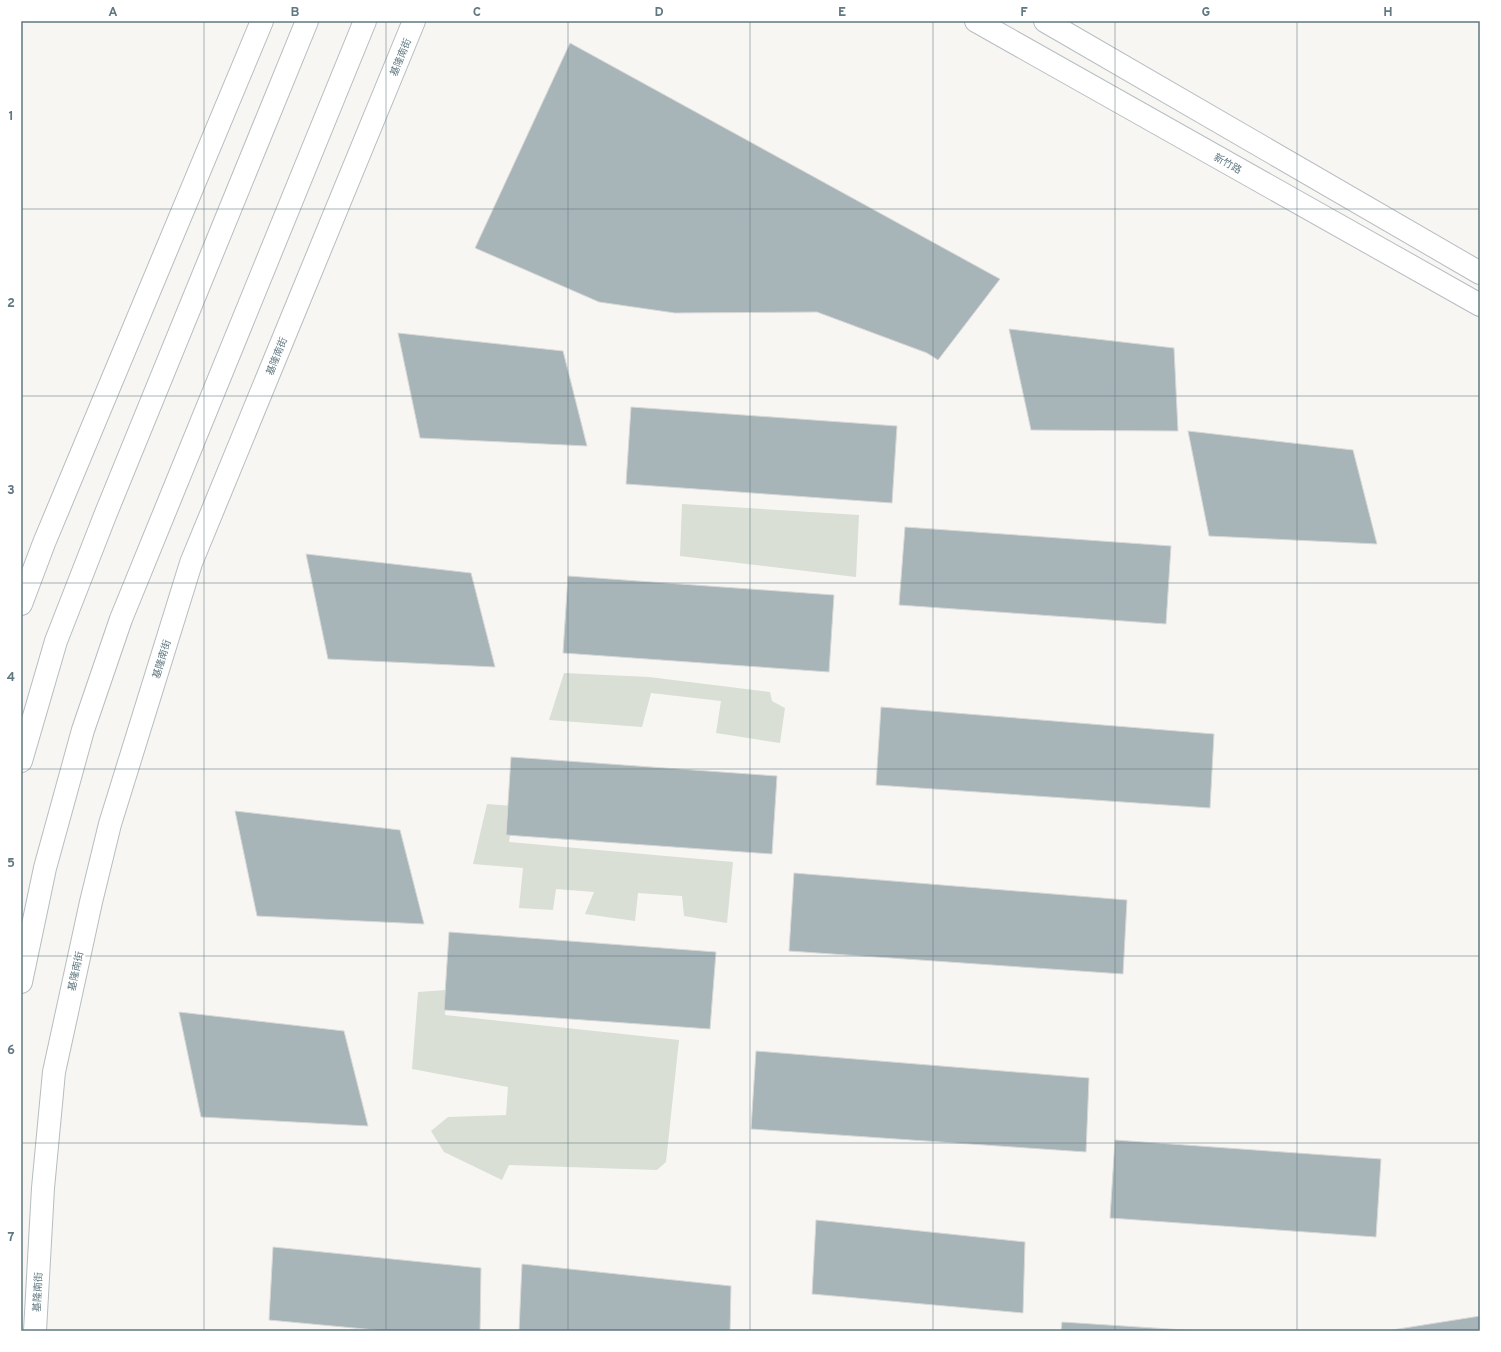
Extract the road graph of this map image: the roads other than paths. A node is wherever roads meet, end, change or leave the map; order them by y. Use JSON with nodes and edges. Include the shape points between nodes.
{"nodes":[{"id":1,"x":262,"y":21,"type":"edge"},
{"id":2,"x":307,"y":21,"type":"edge"},
{"id":3,"x":365,"y":21,"type":"edge"},
{"id":4,"x":414,"y":21,"type":"edge"},
{"id":5,"x":976,"y":21,"type":"edge"},
{"id":6,"x":1045,"y":21,"type":"edge"},
{"id":7,"x":1480,"y":273,"type":"edge"},
{"id":8,"x":1480,"y":305,"type":"edge"},
{"id":9,"x":21,"y":604,"type":"edge"},
{"id":10,"x":21,"y":761,"type":"edge"},
{"id":11,"x":21,"y":982,"type":"edge"},
{"id":12,"x":35,"y":1331,"type":"edge"}],
"edges":[{"from":1,"to":9,"type":"main road","via":[[44,543]]},
{"from":2,"to":10,"type":"main road","via":[[64,620]]},
{"from":3,"to":11,"type":"main road","via":[[121,620],[83,730],[45,868]]},
{"from":4,"to":12,"type":"main road","name":"基隆南街","via":[[192,563],[110,824],[54,1072],[43,1188]]},
{"from":5,"to":8,"type":"main road","name":"新竹路"},
{"from":6,"to":7,"type":"main road"}]}
